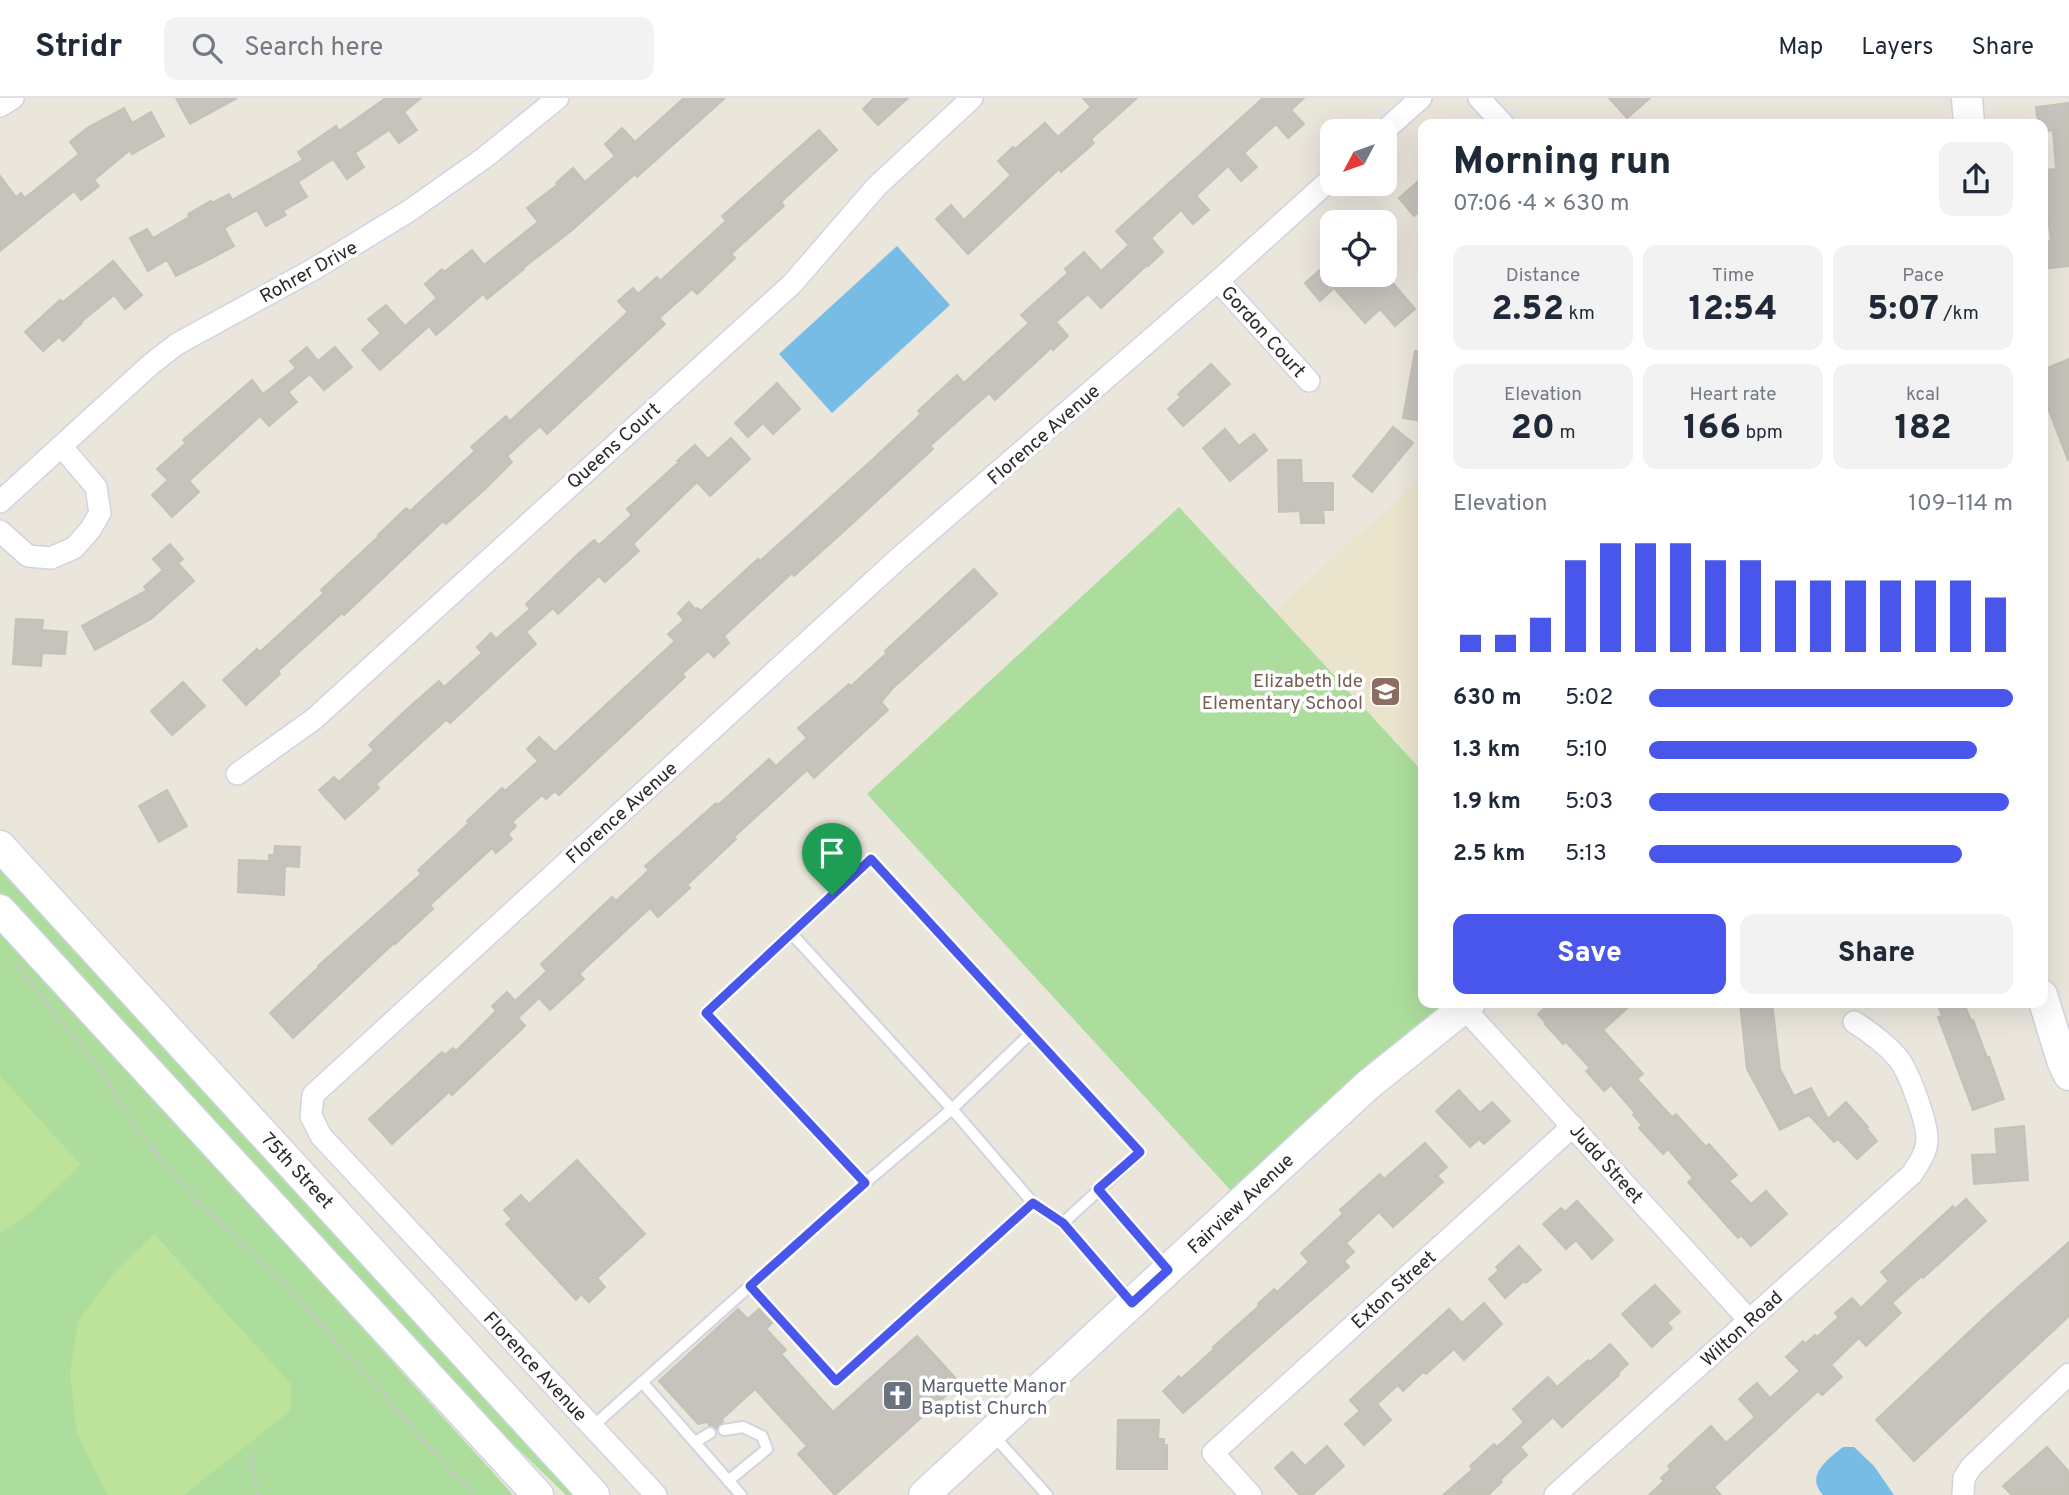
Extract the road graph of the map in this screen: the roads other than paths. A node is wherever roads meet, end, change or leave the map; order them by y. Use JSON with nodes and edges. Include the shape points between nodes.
{"nodes":[{"id":1,"x":13,"y":98,"type":"edge"},
{"id":2,"x":558,"y":98,"type":"edge"},
{"id":3,"x":972,"y":98,"type":"edge"},
{"id":4,"x":1421,"y":98,"type":"edge"},
{"id":5,"x":1479,"y":98,"type":"edge"},
{"id":6,"x":1967,"y":98,"type":"edge"},
{"id":7,"x":0,"y":106,"type":"edge"},
{"id":8,"x":1397,"y":119,"type":"edge"},
{"id":9,"x":1498,"y":119,"type":"edge"},
{"id":10,"x":1969,"y":119,"type":"edge"},
{"id":11,"x":1320,"y":189,"type":"edge"},
{"id":12,"x":1218,"y":281,"type":"junction"},
{"id":13,"x":1309,"y":381,"type":"dead end"},
{"id":14,"x":61,"y":446,"type":"junction"},
{"id":15,"x":0,"y":502,"type":"edge"},
{"id":16,"x":0,"y":531,"type":"edge"},
{"id":17,"x":237,"y":774,"type":"dead end"},
{"id":18,"x":0,"y":846,"type":"edge"},
{"id":19,"x":0,"y":910,"type":"edge"},
{"id":20,"x":792,"y":933,"type":"junction"},
{"id":21,"x":1462,"y":1008,"type":"edge"},
{"id":22,"x":1469,"y":1008,"type":"edge"},
{"id":23,"x":2046,"y":1008,"type":"edge"},
{"id":24,"x":1854,"y":1022,"type":"dead end"},
{"id":25,"x":1031,"y":1034,"type":"junction"},
{"id":26,"x":2069,"y":1075,"type":"edge"},
{"id":27,"x":951,"y":1109,"type":"junction"},
{"id":28,"x":1573,"y":1126,"type":"junction"},
{"id":29,"x":865,"y":1183,"type":"junction"},
{"id":30,"x":1098,"y":1189,"type":"junction"},
{"id":31,"x":1033,"y":1203,"type":"junction"},
{"id":32,"x":1063,"y":1223,"type":"junction"},
{"id":33,"x":1168,"y":1270,"type":"junction"},
{"id":34,"x":750,"y":1286,"type":"junction"},
{"id":35,"x":1132,"y":1303,"type":"junction"},
{"id":36,"x":1749,"y":1320,"type":"junction"},
{"id":37,"x":2069,"y":1374,"type":"edge"},
{"id":38,"x":642,"y":1382,"type":"junction"},
{"id":39,"x":592,"y":1427,"type":"junction"},
{"id":40,"x":724,"y":1430,"type":"dead end"},
{"id":41,"x":710,"y":1433,"type":"dead end"},
{"id":42,"x":991,"y":1433,"type":"junction"},
{"id":43,"x":695,"y":1442,"type":"junction"},
{"id":44,"x":728,"y":1481,"type":"junction"},
{"id":45,"x":537,"y":1495,"type":"edge"},
{"id":46,"x":594,"y":1495,"type":"edge"},
{"id":47,"x":656,"y":1495,"type":"edge"},
{"id":48,"x":741,"y":1495,"type":"edge"},
{"id":49,"x":924,"y":1495,"type":"edge"},
{"id":50,"x":1047,"y":1495,"type":"edge"},
{"id":51,"x":1251,"y":1495,"type":"edge"},
{"id":52,"x":1555,"y":1495,"type":"edge"},
{"id":53,"x":1963,"y":1495,"type":"edge"}],
"edges":[{"from":1,"to":7,"type":"street"},
{"from":2,"to":14,"type":"street","name":"Rohrer Drive","via":[[484,158],[383,228],[177,344]]},
{"from":3,"to":17,"type":"street","name":"Queens Court","via":[[877,186],[792,284],[314,719]]},
{"from":4,"to":8,"type":"street"},
{"from":5,"to":9,"type":"street"},
{"from":6,"to":10,"type":"main road"},
{"from":11,"to":12,"type":"street","name":"Florence Avenue"},
{"from":12,"to":13,"type":"street","name":"Gordon Court"},
{"from":12,"to":39,"type":"street","name":"Florence Avenue","via":[[900,557],[313,1095],[311,1115],[321,1136]]},
{"from":14,"to":15,"type":"street","name":"Rohrer Drive"},
{"from":14,"to":16,"type":"street","via":[[96,487],[100,513],[90,530],[74,548],[51,558],[28,556]]},
{"from":18,"to":46,"type":"main road","name":"75th Street"},
{"from":19,"to":45,"type":"main road"},
{"from":20,"to":25,"type":"lane","via":[[871,859]]},
{"from":20,"to":27,"type":"lane"},
{"from":20,"to":29,"type":"lane","via":[[706,1013]]},
{"from":21,"to":33,"type":"main road","name":"Fairview Avenue","via":[[1368,1085]]},
{"from":22,"to":28,"type":"street","name":"Judd Street"},
{"from":23,"to":26,"type":"main road"},
{"from":24,"to":36,"type":"street","name":"Wilton Road","via":[[1899,1059],[1923,1116],[1927,1140],[1923,1157],[1912,1174]]},
{"from":25,"to":27,"type":"lane"},
{"from":25,"to":30,"type":"lane","via":[[1140,1152]]},
{"from":27,"to":29,"type":"lane"},
{"from":27,"to":31,"type":"lane"},
{"from":28,"to":36,"type":"street","name":"Judd Street"},
{"from":28,"to":51,"type":"street","name":"Exton Street","via":[[1213,1453]]},
{"from":29,"to":34,"type":"lane"},
{"from":30,"to":32,"type":"lane"},
{"from":30,"to":33,"type":"lane"},
{"from":31,"to":32,"type":"lane"},
{"from":31,"to":34,"type":"lane","via":[[836,1381]]},
{"from":32,"to":35,"type":"lane"},
{"from":33,"to":35,"type":"main road","name":"Fairview Avenue"},
{"from":34,"to":38,"type":"lane"},
{"from":35,"to":42,"type":"main road","name":"Fairview Avenue"},
{"from":36,"to":52,"type":"street","name":"Wilton Road"},
{"from":37,"to":53,"type":"street","via":[[1971,1466],[1964,1478]]},
{"from":38,"to":39,"type":"lane"},
{"from":38,"to":43,"type":"lane"},
{"from":39,"to":47,"type":"street","name":"Florence Avenue"},
{"from":40,"to":44,"type":"lane","via":[[743,1427],[762,1436],[767,1449]]},
{"from":41,"to":43,"type":"lane"},
{"from":42,"to":49,"type":"main road","name":"Fairview Avenue"},
{"from":42,"to":50,"type":"lane"},
{"from":43,"to":44,"type":"lane"},
{"from":44,"to":48,"type":"lane"}]}
